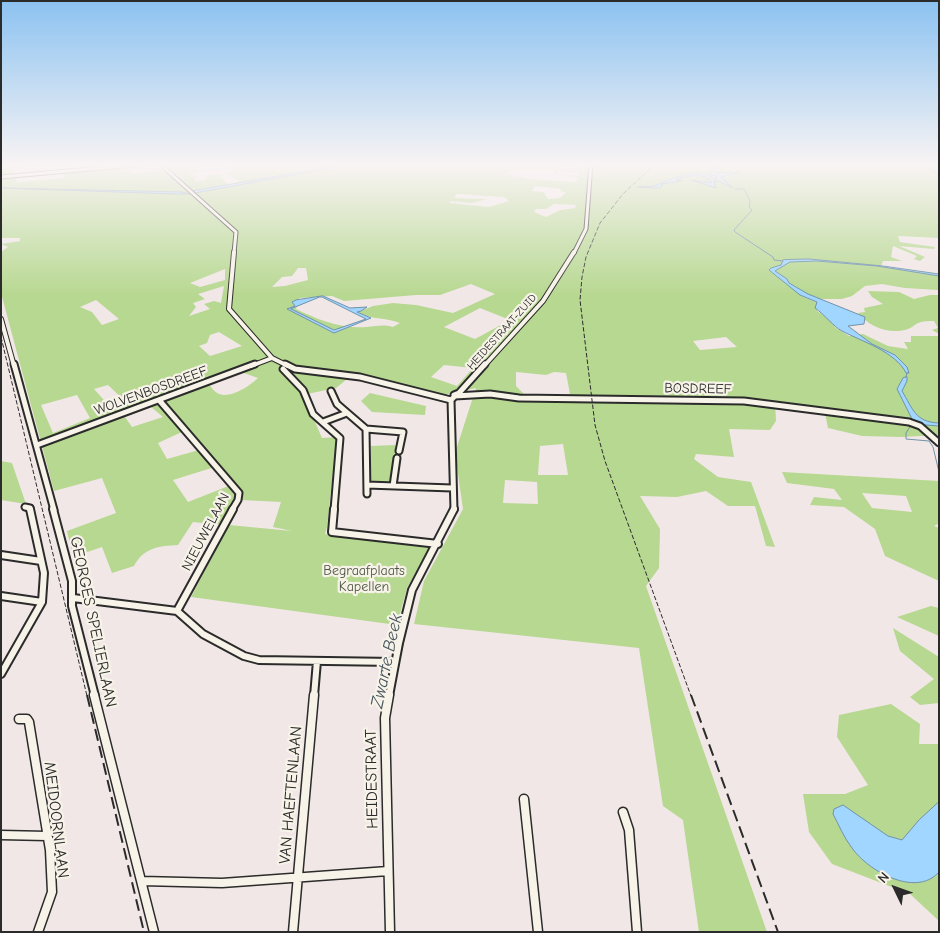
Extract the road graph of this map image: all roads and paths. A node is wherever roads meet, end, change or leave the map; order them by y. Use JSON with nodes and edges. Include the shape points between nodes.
{"nodes":[{"id":1,"x":209,"y":208,"type":"edge"},
{"id":2,"x":588,"y":208,"type":"edge"},
{"id":3,"x":1,"y":319,"type":"edge"},
{"id":4,"x":272,"y":358,"type":"junction"},
{"id":5,"x":283,"y":369,"type":"dead end"},
{"id":6,"x":331,"y":392,"type":"dead end"},
{"id":7,"x":454,"y":397,"type":"junction"},
{"id":8,"x":159,"y":400,"type":"junction"},
{"id":9,"x":347,"y":413,"type":"junction"},
{"id":10,"x":323,"y":422,"type":"junction"},
{"id":11,"x":366,"y":429,"type":"junction"},
{"id":12,"x":936,"y":438,"type":"edge"},
{"id":13,"x":939,"y":443,"type":"edge"},
{"id":14,"x":37,"y":445,"type":"junction"},
{"id":15,"x":399,"y":450,"type":"dead end"},
{"id":16,"x":397,"y":458,"type":"dead end"},
{"id":17,"x":367,"y":485,"type":"junction"},
{"id":18,"x":394,"y":486,"type":"junction"},
{"id":19,"x":452,"y":488,"type":"junction"},
{"id":20,"x":366,"y":494,"type":"dead end"},
{"id":21,"x":25,"y":507,"type":"dead end"},
{"id":22,"x":438,"y":544,"type":"junction"},
{"id":23,"x":1,"y":555,"type":"edge"},
{"id":24,"x":41,"y":561,"type":"junction"},
{"id":25,"x":1,"y":596,"type":"edge"},
{"id":26,"x":73,"y":598,"type":"junction"},
{"id":27,"x":42,"y":602,"type":"junction"},
{"id":28,"x":177,"y":611,"type":"junction"},
{"id":29,"x":317,"y":661,"type":"junction"},
{"id":30,"x":395,"y":662,"type":"junction"},
{"id":31,"x":1,"y":674,"type":"edge"},
{"id":32,"x":20,"y":719,"type":"dead end"},
{"id":33,"x":524,"y":799,"type":"dead end"},
{"id":34,"x":623,"y":812,"type":"dead end"},
{"id":35,"x":1,"y":835,"type":"edge"},
{"id":36,"x":47,"y":836,"type":"junction"},
{"id":37,"x":388,"y":872,"type":"junction"},
{"id":38,"x":298,"y":877,"type":"junction"},
{"id":39,"x":142,"y":881,"type":"junction"},
{"id":40,"x":38,"y":932,"type":"edge"},
{"id":41,"x":154,"y":932,"type":"edge"},
{"id":42,"x":293,"y":932,"type":"edge"},
{"id":43,"x":390,"y":932,"type":"edge"},
{"id":44,"x":538,"y":932,"type":"edge"},
{"id":45,"x":637,"y":932,"type":"edge"}],
"edges":[{"from":1,"to":4,"type":"street","via":[[236,232],[229,309]]},
{"from":2,"to":7,"type":"street","name":"HEIDESTRAAT-ZUID","via":[[583,238],[543,301]]},
{"from":3,"to":14,"type":"street","name":"GEORGES SPELIERLAAN"},
{"from":4,"to":7,"type":"street","via":[[298,370],[349,376]]},
{"from":4,"to":8,"type":"street","name":"WOLVENBOSDREEF"},
{"from":5,"to":10,"type":"street","via":[[303,390],[313,414]]},
{"from":6,"to":9,"type":"street"},
{"from":7,"to":12,"type":"street","name":"BOSDREEF","via":[[490,394],[530,399],[754,402],[899,420],[920,426]]},
{"from":7,"to":19,"type":"street","name":"HEIDESTRAAT"},
{"from":8,"to":14,"type":"street","name":"WOLVENBOSDREEF"},
{"from":8,"to":28,"type":"street","name":"NIEUWELAAN","via":[[239,493],[233,510]]},
{"from":9,"to":10,"type":"street"},
{"from":9,"to":11,"type":"street"},
{"from":10,"to":22,"type":"street","via":[[340,438],[332,532]]},
{"from":11,"to":15,"type":"street","via":[[403,432]]},
{"from":11,"to":17,"type":"street"},
{"from":12,"to":13,"type":"street","name":"BOSDREEF","via":[[934,441]]},
{"from":14,"to":26,"type":"street","name":"GEORGES SPELIERLAAN","via":[[72,581]]},
{"from":16,"to":18,"type":"street"},
{"from":17,"to":18,"type":"street"},
{"from":17,"to":20,"type":"street"},
{"from":18,"to":19,"type":"street"},
{"from":19,"to":22,"type":"street","name":"HEIDESTRAAT","via":[[454,511]]},
{"from":21,"to":24,"type":"street","via":[[30,508]]},
{"from":22,"to":30,"type":"street","name":"HEIDESTRAAT","via":[[412,590]]},
{"from":23,"to":24,"type":"street"},
{"from":24,"to":27,"type":"street","via":[[44,573]]},
{"from":25,"to":27,"type":"street"},
{"from":26,"to":28,"type":"street"},
{"from":26,"to":39,"type":"street","name":"GEORGES SPELIERLAAN","via":[[72,606]]},
{"from":27,"to":31,"type":"street"},
{"from":28,"to":29,"type":"street","via":[[203,634],[244,656],[258,660]]},
{"from":29,"to":30,"type":"street"},
{"from":29,"to":38,"type":"street","name":"VAN HAEFTENLAAN"},
{"from":30,"to":37,"type":"street","name":"HEIDESTRAAT","via":[[384,733]]},
{"from":32,"to":36,"type":"street","name":"MEIDOORNLAAN","via":[[29,722]]},
{"from":33,"to":44,"type":"street"},
{"from":34,"to":45,"type":"street","via":[[629,830]]},
{"from":35,"to":36,"type":"street"},
{"from":36,"to":40,"type":"street","name":"MEIDOORNLAAN","via":[[52,892]]},
{"from":37,"to":38,"type":"street"},
{"from":37,"to":43,"type":"street","name":"HEIDESTRAAT"},
{"from":38,"to":39,"type":"street","via":[[222,883]]},
{"from":38,"to":42,"type":"street","name":"VAN HAEFTENLAAN"},
{"from":39,"to":41,"type":"street","name":"GEORGES SPELIERLAAN"}]}
